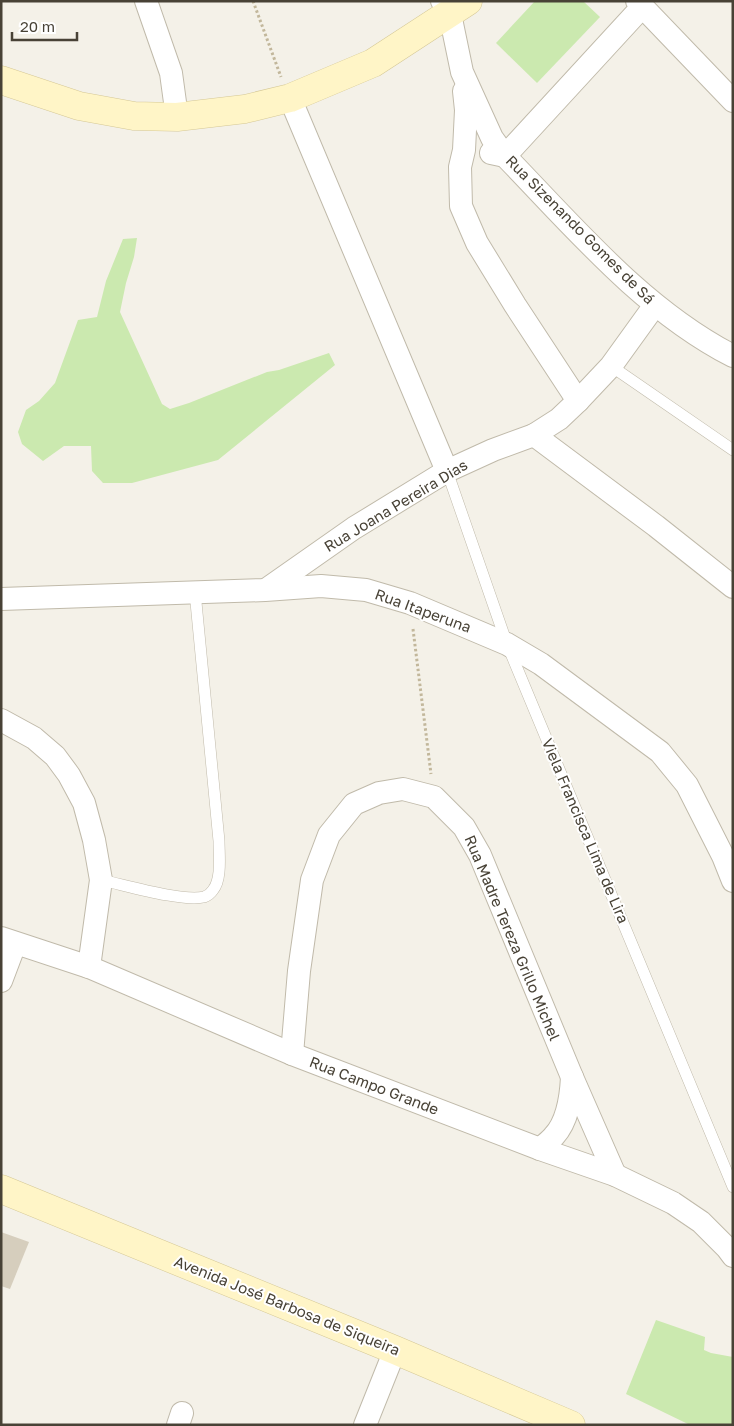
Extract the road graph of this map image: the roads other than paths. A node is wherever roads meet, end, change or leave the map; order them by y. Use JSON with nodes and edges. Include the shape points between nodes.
{"nodes":[{"id":1,"x":146,"y":1,"type":"edge"},
{"id":2,"x":639,"y":4,"type":"edge"},
{"id":3,"x":454,"y":5,"type":"edge"},
{"id":4,"x":462,"y":72,"type":"junction"},
{"id":5,"x":1,"y":80,"type":"edge"},
{"id":6,"x":286,"y":89,"type":"junction"},
{"id":7,"x":733,"y":101,"type":"edge"},
{"id":8,"x":177,"y":118,"type":"junction"},
{"id":9,"x":505,"y":156,"type":"junction"},
{"id":10,"x":460,"y":167,"type":"junction"},
{"id":11,"x":655,"y":305,"type":"junction"},
{"id":12,"x":733,"y":356,"type":"edge"},
{"id":13,"x":611,"y":366,"type":"junction"},
{"id":14,"x":578,"y":401,"type":"junction"},
{"id":15,"x":534,"y":435,"type":"junction"},
{"id":16,"x":733,"y":450,"type":"edge"},
{"id":17,"x":447,"y":471,"type":"junction"},
{"id":18,"x":733,"y":587,"type":"edge"},
{"id":19,"x":265,"y":590,"type":"junction"},
{"id":20,"x":195,"y":592,"type":"junction"},
{"id":21,"x":1,"y":600,"type":"edge"},
{"id":22,"x":507,"y":644,"type":"junction"},
{"id":23,"x":1,"y":720,"type":"edge"},
{"id":24,"x":101,"y":880,"type":"junction"},
{"id":25,"x":733,"y":881,"type":"edge"},
{"id":26,"x":8,"y":941,"type":"edge"},
{"id":27,"x":88,"y":967,"type":"junction"},
{"id":28,"x":1,"y":981,"type":"edge"},
{"id":29,"x":292,"y":1054,"type":"junction"},
{"id":30,"x":572,"y":1077,"type":"junction"},
{"id":31,"x":540,"y":1149,"type":"junction"},
{"id":32,"x":615,"y":1175,"type":"junction"},
{"id":33,"x":733,"y":1186,"type":"edge"},
{"id":34,"x":1,"y":1189,"type":"edge"},
{"id":35,"x":733,"y":1256,"type":"edge"},
{"id":36,"x":395,"y":1350,"type":"junction"},
{"id":37,"x":537,"y":1418,"type":"edge"},
{"id":38,"x":365,"y":1425,"type":"edge"},
{"id":39,"x":571,"y":1425,"type":"edge"}],
"edges":[{"from":1,"to":8,"type":"street","via":[[171,73]]},
{"from":2,"to":7,"type":"street"},
{"from":2,"to":9,"type":"street"},
{"from":3,"to":4,"type":"street","name":"Rua Sizenando Gomes de Sá"},
{"from":3,"to":6,"type":"main road","via":[[372,63]]},
{"from":4,"to":9,"type":"street","name":"Rua Sizenando Gomes de Sá","via":[[492,138]]},
{"from":4,"to":10,"type":"street","via":[[466,110]]},
{"from":5,"to":8,"type":"main road","via":[[79,106],[134,116]]},
{"from":6,"to":8,"type":"main road","via":[[245,109]]},
{"from":6,"to":17,"type":"street"},
{"from":9,"to":10,"type":"street","via":[[482,151],[470,156]]},
{"from":9,"to":11,"type":"street","name":"Rua Sizenando Gomes de Sá","via":[[598,252]]},
{"from":10,"to":14,"type":"street","via":[[461,206],[477,243]]},
{"from":11,"to":12,"type":"street","name":"Rua Sizenando Gomes de Sá","via":[[714,347]]},
{"from":11,"to":13,"type":"street","name":"Rua Joana Pereira Dias"},
{"from":13,"to":14,"type":"street","name":"Rua Joana Pereira Dias"},
{"from":13,"to":16,"type":"lane"},
{"from":14,"to":15,"type":"street","name":"Rua Joana Pereira Dias","via":[[559,419]]},
{"from":15,"to":17,"type":"street","name":"Rua Joana Pereira Dias"},
{"from":15,"to":18,"type":"street"},
{"from":17,"to":19,"type":"street","name":"Rua Joana Pereira Dias","via":[[354,528]]},
{"from":17,"to":22,"type":"lane","name":"Viela Francisca Lima de Lira"},
{"from":19,"to":20,"type":"street","name":"Rua Itaperuna"},
{"from":19,"to":22,"type":"street","name":"Rua Itaperuna","via":[[321,586],[366,590],[410,603]]},
{"from":20,"to":21,"type":"street","name":"Rua Itaperuna"},
{"from":20,"to":24,"type":"lane","via":[[219,841],[216,885],[205,896],[190,898]]},
{"from":22,"to":25,"type":"street","name":"Rua Itaperuna","via":[[541,664],[660,752],[687,785]]},
{"from":22,"to":33,"type":"lane","name":"Viela Francisca Lima de Lira"},
{"from":23,"to":24,"type":"street","via":[[34,738],[55,756],[69,775],[84,803]]},
{"from":24,"to":27,"type":"street"},
{"from":26,"to":27,"type":"street","name":"Rua Campo Grande"},
{"from":26,"to":28,"type":"street"},
{"from":27,"to":29,"type":"street","name":"Rua Campo Grande"},
{"from":29,"to":30,"type":"street","name":"Rua Madre Tereza Grillo Michel","via":[[312,880],[329,835],[354,804],[379,793],[403,789],[434,797],[464,827],[480,855]]},
{"from":29,"to":31,"type":"street","name":"Rua Campo Grande"},
{"from":30,"to":31,"type":"street","via":[[565,1118],[555,1135]]},
{"from":30,"to":32,"type":"street","name":"Rua Madre Tereza Grillo Michel"},
{"from":31,"to":32,"type":"street","name":"Rua Campo Grande"},
{"from":32,"to":35,"type":"street","name":"Rua Campo Grande","via":[[673,1203],[701,1222]]},
{"from":34,"to":36,"type":"main road","name":"Avenida José Barbosa de Siqueira"},
{"from":36,"to":37,"type":"main road","name":"Avenida José Barbosa de Siqueira"},
{"from":36,"to":38,"type":"street"},
{"from":37,"to":39,"type":"main road","name":"Avenida José Barbosa de Siqueira"}]}
